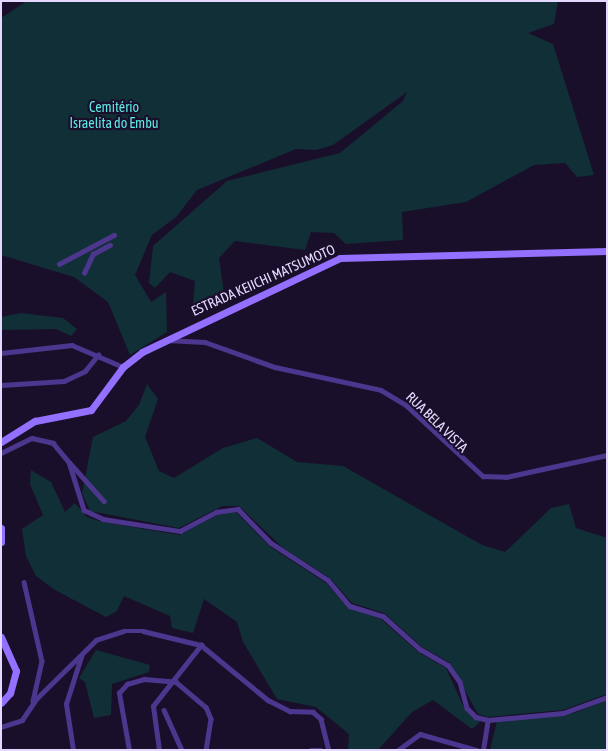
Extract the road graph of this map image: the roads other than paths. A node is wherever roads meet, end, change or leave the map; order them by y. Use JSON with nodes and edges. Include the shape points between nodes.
{"nodes":[{"id":1,"x":114,"y":235,"type":"dead end"},
{"id":2,"x":110,"y":245,"type":"dead end"},
{"id":3,"x":607,"y":251,"type":"edge"},
{"id":4,"x":59,"y":264,"type":"dead end"},
{"id":5,"x":84,"y":273,"type":"dead end"},
{"id":6,"x":164,"y":340,"type":"junction"},
{"id":7,"x":1,"y":353,"type":"edge"},
{"id":8,"x":98,"y":354,"type":"junction"},
{"id":9,"x":123,"y":367,"type":"junction"},
{"id":10,"x":1,"y":385,"type":"edge"},
{"id":11,"x":1,"y":442,"type":"edge"},
{"id":12,"x":1,"y":453,"type":"edge"},
{"id":13,"x":607,"y":455,"type":"edge"},
{"id":14,"x":69,"y":462,"type":"junction"},
{"id":15,"x":104,"y":501,"type":"dead end"},
{"id":16,"x":1,"y":528,"type":"edge"},
{"id":17,"x":1,"y":542,"type":"edge"},
{"id":18,"x":24,"y":582,"type":"dead end"},
{"id":19,"x":1,"y":637,"type":"edge"},
{"id":20,"x":201,"y":645,"type":"junction"},
{"id":21,"x":82,"y":652,"type":"junction"},
{"id":22,"x":176,"y":682,"type":"junction"},
{"id":23,"x":607,"y":697,"type":"edge"},
{"id":24,"x":1,"y":703,"type":"edge"},
{"id":25,"x":32,"y":703,"type":"junction"},
{"id":26,"x":164,"y":710,"type":"dead end"},
{"id":27,"x":488,"y":720,"type":"junction"},
{"id":28,"x":1,"y":727,"type":"edge"},
{"id":29,"x":73,"y":750,"type":"edge"},
{"id":30,"x":129,"y":750,"type":"edge"},
{"id":31,"x":159,"y":750,"type":"edge"},
{"id":32,"x":182,"y":750,"type":"edge"},
{"id":33,"x":206,"y":750,"type":"edge"},
{"id":34,"x":311,"y":750,"type":"edge"},
{"id":35,"x":321,"y":750,"type":"edge"},
{"id":36,"x":329,"y":750,"type":"edge"},
{"id":37,"x":398,"y":750,"type":"edge"},
{"id":38,"x":477,"y":750,"type":"edge"},
{"id":39,"x":483,"y":750,"type":"edge"}],
"edges":[{"from":1,"to":4,"type":"street"},
{"from":2,"to":5,"type":"street","via":[[93,254]]},
{"from":3,"to":6,"type":"main road","name":"ESTRADA KEIICHI MATSUMOTO","via":[[340,258]]},
{"from":6,"to":9,"type":"main road","name":"ESTRADA KEIICHI MATSUMOTO"},
{"from":6,"to":13,"type":"street","name":"RUA BELA VISTA","via":[[210,344],[275,367],[381,390],[419,416],[459,458],[483,476],[506,477]]},
{"from":7,"to":8,"type":"street","via":[[72,345]]},
{"from":8,"to":9,"type":"street"},
{"from":8,"to":10,"type":"street","via":[[84,371],[64,381]]},
{"from":9,"to":11,"type":"main road","name":"ESTRADA KEIICHI MATSUMOTO","via":[[91,410],[35,421]]},
{"from":12,"to":14,"type":"street","via":[[40,438],[59,448]]},
{"from":14,"to":15,"type":"street"},
{"from":14,"to":27,"type":"street","via":[[84,510],[93,516],[180,531],[223,509],[238,509],[276,547],[328,580],[350,606],[383,616],[420,649],[448,665],[460,682],[467,708]]},
{"from":16,"to":17,"type":"main road"},
{"from":18,"to":25,"type":"street","via":[[42,661]]},
{"from":19,"to":24,"type":"main road","via":[[16,671],[10,693]]},
{"from":20,"to":21,"type":"street","via":[[157,633],[124,631],[106,635]]},
{"from":20,"to":22,"type":"street"},
{"from":20,"to":36,"type":"street","via":[[268,700],[290,711],[317,714]]},
{"from":21,"to":25,"type":"street"},
{"from":21,"to":29,"type":"street","via":[[66,704]]},
{"from":22,"to":30,"type":"street","via":[[144,679],[122,687],[118,698]]},
{"from":22,"to":31,"type":"street","via":[[154,706]]},
{"from":22,"to":33,"type":"street","via":[[209,712]]},
{"from":23,"to":27,"type":"street","via":[[574,711]]},
{"from":25,"to":28,"type":"street","via":[[22,720]]},
{"from":26,"to":32,"type":"street"},
{"from":27,"to":39,"type":"street"},
{"from":34,"to":35,"type":"street"},
{"from":37,"to":38,"type":"street","via":[[420,734]]}]}
